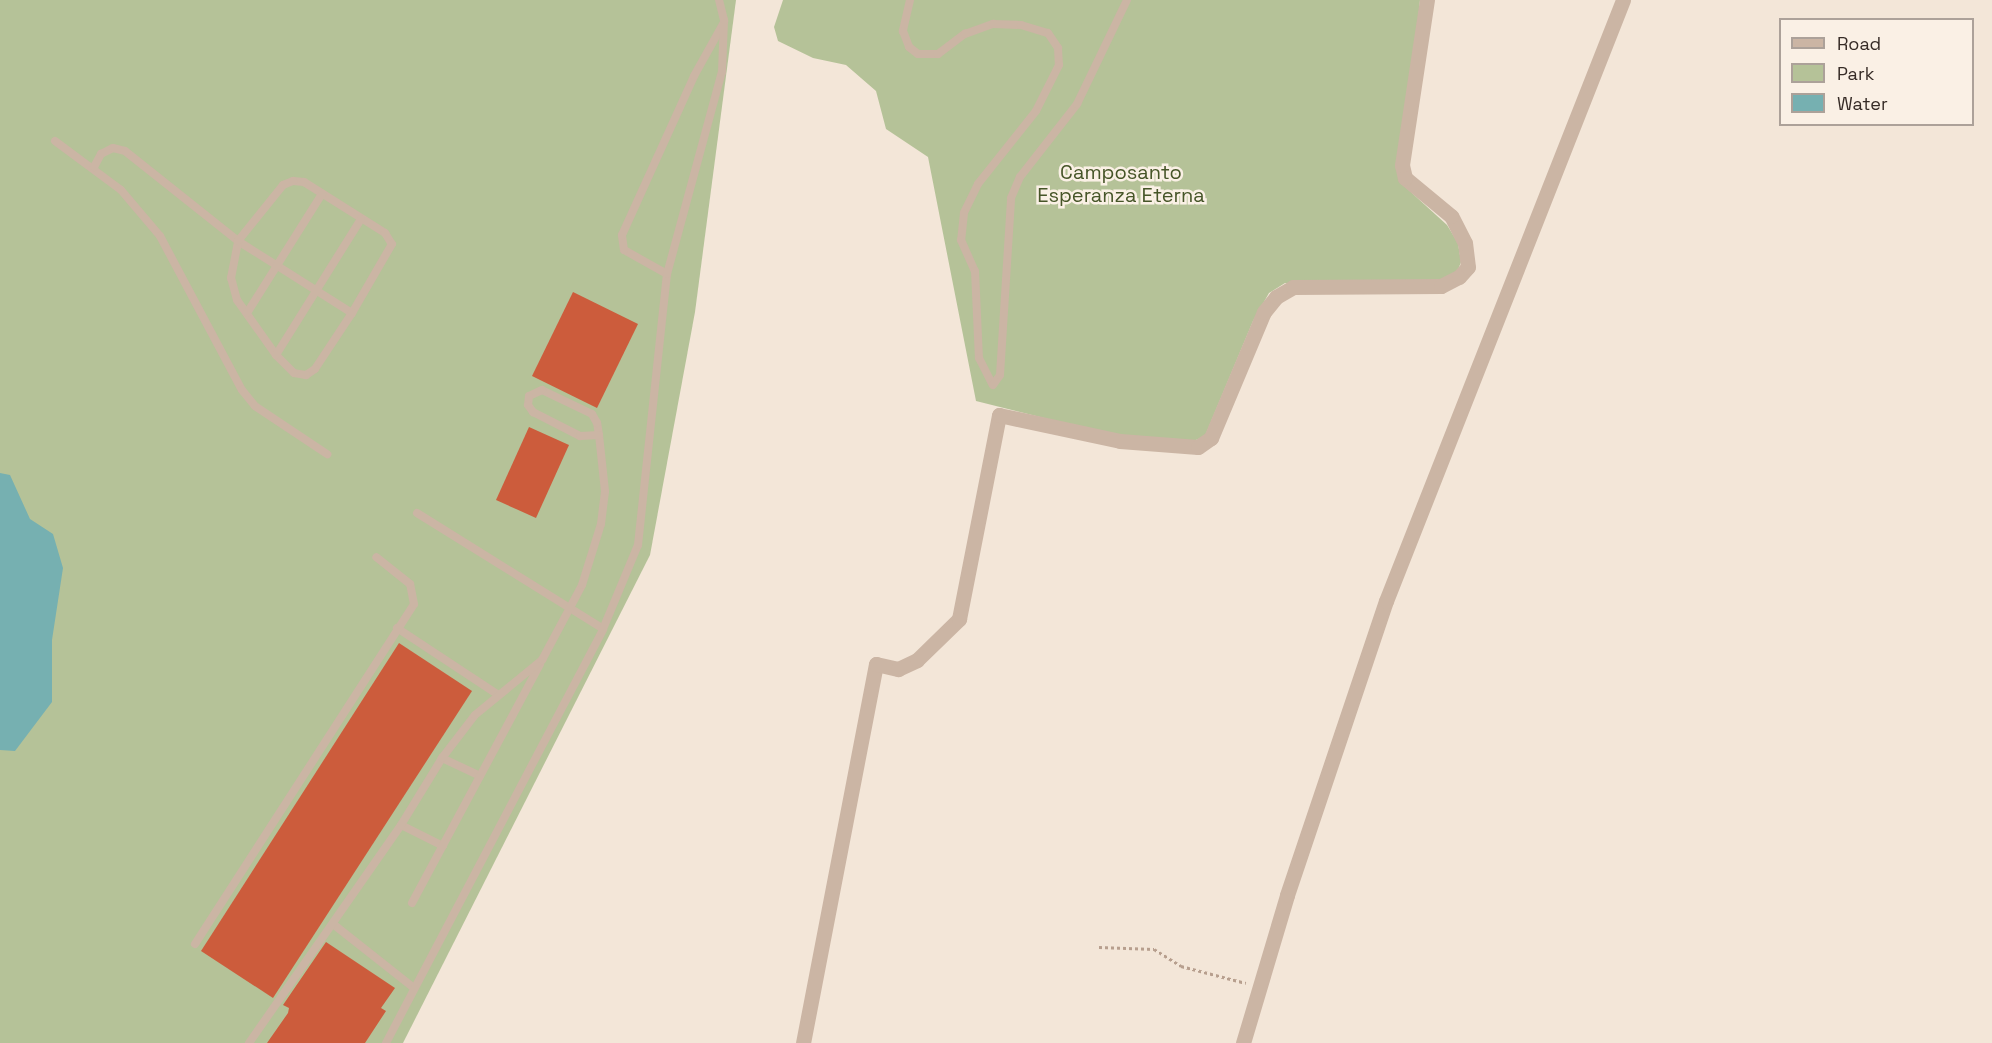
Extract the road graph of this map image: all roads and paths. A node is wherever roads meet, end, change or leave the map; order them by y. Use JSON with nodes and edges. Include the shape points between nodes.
{"nodes":[{"id":1,"x":719,"y":0,"type":"edge"},
{"id":2,"x":910,"y":0,"type":"edge"},
{"id":3,"x":1127,"y":0,"type":"edge"},
{"id":4,"x":1427,"y":0,"type":"edge"},
{"id":5,"x":1623,"y":0,"type":"edge"},
{"id":6,"x":724,"y":20,"type":"junction"},
{"id":7,"x":55,"y":141,"type":"dead end"},
{"id":8,"x":94,"y":167,"type":"junction"},
{"id":9,"x":322,"y":194,"type":"junction"},
{"id":10,"x":362,"y":219,"type":"junction"},
{"id":11,"x":238,"y":241,"type":"junction"},
{"id":12,"x":277,"y":266,"type":"junction"},
{"id":13,"x":667,"y":274,"type":"junction"},
{"id":14,"x":316,"y":291,"type":"junction"},
{"id":15,"x":247,"y":313,"type":"junction"},
{"id":16,"x":352,"y":313,"type":"junction"},
{"id":17,"x":276,"y":355,"type":"junction"},
{"id":18,"x":599,"y":435,"type":"junction"},
{"id":19,"x":327,"y":454,"type":"dead end"},
{"id":20,"x":417,"y":513,"type":"dead end"},
{"id":21,"x":376,"y":557,"type":"dead end"},
{"id":22,"x":567,"y":609,"type":"junction"},
{"id":23,"x":398,"y":628,"type":"junction"},
{"id":24,"x":603,"y":629,"type":"junction"},
{"id":25,"x":542,"y":660,"type":"junction"},
{"id":26,"x":497,"y":694,"type":"junction"},
{"id":27,"x":442,"y":758,"type":"junction"},
{"id":28,"x":480,"y":776,"type":"junction"},
{"id":29,"x":401,"y":825,"type":"junction"},
{"id":30,"x":443,"y":846,"type":"junction"},
{"id":31,"x":412,"y":903,"type":"dead end"},
{"id":32,"x":333,"y":924,"type":"junction"},
{"id":33,"x":195,"y":944,"type":"dead end"},
{"id":34,"x":1099,"y":947,"type":"dead end"},
{"id":35,"x":414,"y":988,"type":"junction"},
{"id":36,"x":1256,"y":999,"type":"junction"},
{"id":37,"x":249,"y":1043,"type":"edge"},
{"id":38,"x":386,"y":1043,"type":"edge"},
{"id":39,"x":803,"y":1043,"type":"edge"},
{"id":40,"x":1243,"y":1043,"type":"edge"}],
"edges":[{"from":1,"to":6,"type":"lane"},
{"from":2,"to":3,"type":"lane","via":[[903,31],[909,47],[918,54],[938,54],[964,34],[993,24],[1021,25],[1048,33],[1058,48],[1059,65],[1036,111],[978,184],[964,213],[961,240],[975,271],[979,358],[993,385],[1000,375],[1011,198],[1020,177],[1077,104]]},
{"from":4,"to":39,"type":"street","via":[[1402,165],[1405,178],[1451,216],[1465,243],[1468,267],[1460,277],[1442,286],[1293,287],[1276,297],[1264,312],[1211,438],[1198,447],[1120,441],[999,415],[959,620],[917,660],[898,669],[876,664]]},
{"from":5,"to":36,"type":"street","via":[[1386,601]]},
{"from":6,"to":13,"type":"lane","via":[[722,72]]},
{"from":6,"to":13,"type":"lane","via":[[694,76],[620,241],[624,250]]},
{"from":7,"to":8,"type":"lane"},
{"from":8,"to":11,"type":"lane","via":[[101,154],[113,148],[125,151]]},
{"from":8,"to":19,"type":"lane","via":[[121,190],[160,236],[242,390],[271,419]]},
{"from":9,"to":10,"type":"lane"},
{"from":9,"to":11,"type":"lane","via":[[299,180],[288,183]]},
{"from":9,"to":12,"type":"lane"},
{"from":10,"to":14,"type":"lane"},
{"from":10,"to":16,"type":"lane","via":[[385,233],[392,244]]},
{"from":11,"to":12,"type":"lane"},
{"from":11,"to":15,"type":"lane","via":[[231,285]]},
{"from":12,"to":14,"type":"lane"},
{"from":12,"to":15,"type":"lane"},
{"from":13,"to":24,"type":"lane","via":[[640,532]]},
{"from":14,"to":16,"type":"lane"},
{"from":14,"to":17,"type":"lane"},
{"from":15,"to":17,"type":"lane"},
{"from":16,"to":17,"type":"lane","via":[[311,372],[294,373]]},
{"from":18,"to":18,"type":"lane","via":[[580,436],[533,412],[528,405],[529,396],[542,390],[592,414]]},
{"from":18,"to":22,"type":"lane","via":[[605,491],[601,524],[582,585]]},
{"from":20,"to":22,"type":"lane"},
{"from":21,"to":23,"type":"lane","via":[[410,584],[415,594],[414,604]]},
{"from":22,"to":24,"type":"lane"},
{"from":22,"to":25,"type":"lane"},
{"from":23,"to":26,"type":"lane"},
{"from":23,"to":33,"type":"lane"},
{"from":24,"to":35,"type":"lane"},
{"from":25,"to":26,"type":"lane"},
{"from":25,"to":28,"type":"lane"},
{"from":26,"to":27,"type":"lane"},
{"from":27,"to":28,"type":"lane"},
{"from":27,"to":29,"type":"lane"},
{"from":28,"to":30,"type":"lane"},
{"from":29,"to":30,"type":"lane"},
{"from":29,"to":32,"type":"lane"},
{"from":30,"to":31,"type":"lane"},
{"from":32,"to":35,"type":"lane"},
{"from":32,"to":37,"type":"lane"},
{"from":34,"to":36,"type":"path","via":[[1164,951],[1181,966],[1250,984]]},
{"from":35,"to":38,"type":"lane"},
{"from":36,"to":40,"type":"street"}]}
